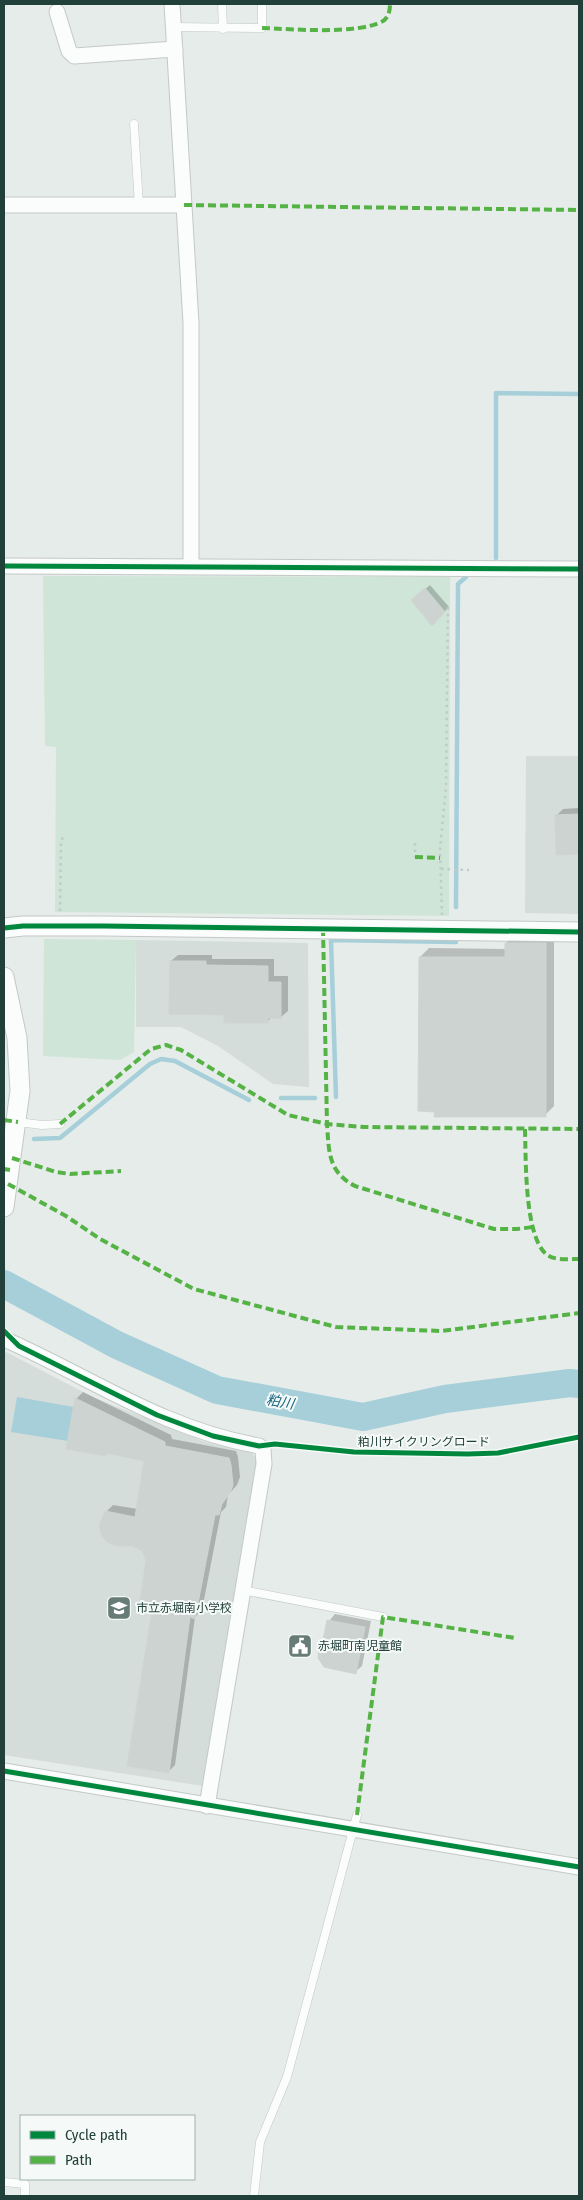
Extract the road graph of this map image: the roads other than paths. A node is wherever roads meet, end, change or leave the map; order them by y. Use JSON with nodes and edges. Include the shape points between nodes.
{"nodes":[{"id":1,"x":172,"y":4,"type":"edge"},
{"id":2,"x":222,"y":4,"type":"edge"},
{"id":3,"x":262,"y":4,"type":"edge"},
{"id":4,"x":57,"y":12,"type":"dead end"},
{"id":5,"x":174,"y":27,"type":"junction"},
{"id":6,"x":223,"y":29,"type":"junction"},
{"id":7,"x":174,"y":49,"type":"junction"},
{"id":8,"x":134,"y":124,"type":"dead end"},
{"id":9,"x":4,"y":205,"type":"edge"},
{"id":10,"x":140,"y":206,"type":"junction"},
{"id":11,"x":184,"y":206,"type":"junction"},
{"id":12,"x":4,"y":566,"type":"edge"},
{"id":13,"x":191,"y":566,"type":"junction"},
{"id":14,"x":579,"y":569,"type":"edge"},
{"id":15,"x":4,"y":928,"type":"edge"},
{"id":16,"x":579,"y":932,"type":"edge"},
{"id":17,"x":4,"y":977,"type":"edge"},
{"id":18,"x":18,"y":1122,"type":"junction"},
{"id":19,"x":60,"y":1124,"type":"dead end"},
{"id":20,"x":5,"y":1198,"type":"edge"},
{"id":21,"x":4,"y":1339,"type":"edge"},
{"id":22,"x":242,"y":1590,"type":"junction"},
{"id":23,"x":383,"y":1617,"type":"dead end"},
{"id":24,"x":4,"y":1771,"type":"edge"},
{"id":25,"x":207,"y":1806,"type":"junction"},
{"id":26,"x":357,"y":1815,"type":"dead end"},
{"id":27,"x":355,"y":1831,"type":"junction"},
{"id":28,"x":579,"y":1867,"type":"edge"},
{"id":29,"x":4,"y":2182,"type":"edge"},
{"id":30,"x":25,"y":2196,"type":"edge"},
{"id":31,"x":254,"y":2196,"type":"edge"}],
"edges":[{"from":1,"to":5,"type":"street"},
{"from":2,"to":6,"type":"lane"},
{"from":3,"to":6,"type":"lane","via":[[262,28]]},
{"from":4,"to":7,"type":"street","via":[[69,51],[74,56]]},
{"from":5,"to":6,"type":"lane"},
{"from":5,"to":7,"type":"street"},
{"from":7,"to":11,"type":"street"},
{"from":8,"to":10,"type":"lane"},
{"from":9,"to":10,"type":"street"},
{"from":10,"to":11,"type":"street"},
{"from":11,"to":13,"type":"street","via":[[192,341]]},
{"from":12,"to":13,"type":"street"},
{"from":13,"to":14,"type":"street"},
{"from":15,"to":16,"type":"street","via":[[104,926]]},
{"from":17,"to":18,"type":"street","via":[[20,1062]]},
{"from":18,"to":19,"type":"lane"},
{"from":18,"to":20,"type":"street"},
{"from":21,"to":22,"type":"street","via":[[157,1416],[263,1449],[264,1464]]},
{"from":22,"to":23,"type":"lane"},
{"from":22,"to":25,"type":"street"},
{"from":24,"to":25,"type":"street"},
{"from":25,"to":27,"type":"street"},
{"from":26,"to":27,"type":"lane"},
{"from":27,"to":28,"type":"street"},
{"from":27,"to":31,"type":"lane","via":[[287,2077],[260,2142]]},
{"from":29,"to":30,"type":"lane","via":[[26,2184]]}]}
